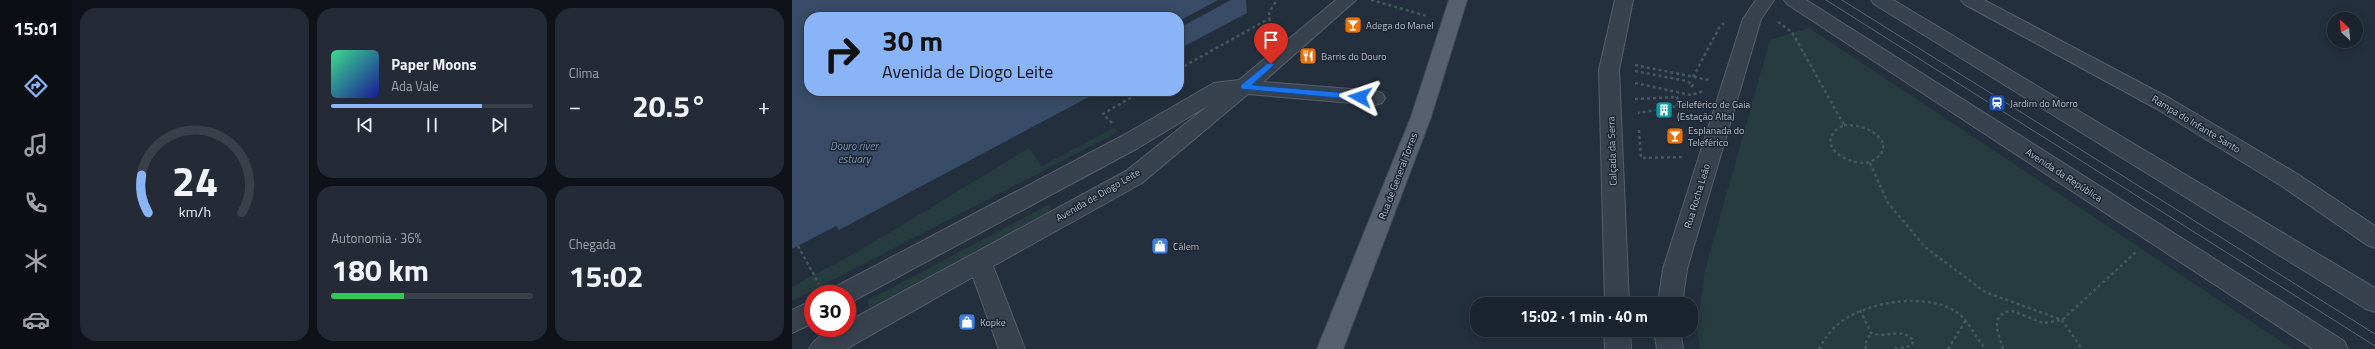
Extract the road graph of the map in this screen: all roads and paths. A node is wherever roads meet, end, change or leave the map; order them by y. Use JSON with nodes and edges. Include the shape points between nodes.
{"nodes":[{"id":1,"x":1277,"y":0,"type":"edge"},
{"id":2,"x":1347,"y":0,"type":"edge"},
{"id":3,"x":1371,"y":0,"type":"edge"},
{"id":4,"x":1458,"y":0,"type":"edge"},
{"id":5,"x":1624,"y":0,"type":"edge"},
{"id":6,"x":1765,"y":0,"type":"edge"},
{"id":7,"x":1793,"y":0,"type":"edge"},
{"id":8,"x":1880,"y":0,"type":"edge"},
{"id":9,"x":1982,"y":3,"type":"edge"},
{"id":10,"x":1376,"y":4,"type":"dead end"},
{"id":11,"x":1382,"y":4,"type":"junction"},
{"id":12,"x":1417,"y":14,"type":"dead end"},
{"id":13,"x":1270,"y":18,"type":"junction"},
{"id":14,"x":1728,"y":19,"type":"dead end"},
{"id":15,"x":1792,"y":32,"type":"dead end"},
{"id":16,"x":1266,"y":39,"type":"dead end"},
{"id":17,"x":1634,"y":65,"type":"dead end"},
{"id":18,"x":1184,"y":66,"type":"edge"},
{"id":19,"x":1634,"y":71,"type":"dead end"},
{"id":20,"x":1693,"y":77,"type":"junction"},
{"id":21,"x":1706,"y":80,"type":"dead end"},
{"id":22,"x":1244,"y":87,"type":"junction"},
{"id":23,"x":1691,"y":87,"type":"dead end"},
{"id":24,"x":1632,"y":88,"type":"dead end"},
{"id":25,"x":1705,"y":90,"type":"dead end"},
{"id":26,"x":1633,"y":94,"type":"dead end"},
{"id":27,"x":1375,"y":98,"type":"dead end"},
{"id":28,"x":1638,"y":119,"type":"dead end"},
{"id":29,"x":1844,"y":125,"type":"junction"},
{"id":30,"x":1639,"y":127,"type":"dead end"},
{"id":31,"x":1709,"y":157,"type":"junction"},
{"id":32,"x":1870,"y":163,"type":"junction"},
{"id":33,"x":2375,"y":238,"type":"edge"},
{"id":34,"x":798,"y":246,"type":"dead end"},
{"id":35,"x":2141,"y":248,"type":"dead end"},
{"id":36,"x":980,"y":263,"type":"junction"},
{"id":37,"x":813,"y":275,"type":"dead end"},
{"id":38,"x":856,"y":288,"type":"edge"},
{"id":39,"x":1616,"y":297,"type":"edge"},
{"id":40,"x":1671,"y":297,"type":"edge"},
{"id":41,"x":2375,"y":301,"type":"edge"},
{"id":42,"x":1860,"y":310,"type":"junction"},
{"id":43,"x":804,"y":316,"type":"edge"},
{"id":44,"x":1966,"y":320,"type":"junction"},
{"id":45,"x":2062,"y":320,"type":"junction"},
{"id":46,"x":792,"y":322,"type":"edge"},
{"id":47,"x":1871,"y":333,"type":"junction"},
{"id":48,"x":1617,"y":337,"type":"edge"},
{"id":49,"x":1669,"y":337,"type":"edge"},
{"id":50,"x":822,"y":349,"type":"edge"},
{"id":51,"x":1012,"y":349,"type":"edge"},
{"id":52,"x":1330,"y":349,"type":"edge"},
{"id":53,"x":1618,"y":349,"type":"edge"},
{"id":54,"x":1670,"y":349,"type":"edge"},
{"id":55,"x":1819,"y":349,"type":"edge"},
{"id":56,"x":1866,"y":349,"type":"edge"},
{"id":57,"x":1894,"y":349,"type":"edge"},
{"id":58,"x":1948,"y":349,"type":"edge"},
{"id":59,"x":1986,"y":349,"type":"edge"},
{"id":60,"x":2003,"y":349,"type":"edge"},
{"id":61,"x":2082,"y":349,"type":"edge"},
{"id":62,"x":2335,"y":349,"type":"edge"}],
"edges":[{"from":1,"to":13,"type":"path","via":[[1269,12]]},
{"from":2,"to":22,"type":"street","name":"Avenida de Diogo Leite"},
{"from":3,"to":11,"type":"path"},
{"from":4,"to":52,"type":"main road","name":"Rua de General Torres","via":[[1421,117]]},
{"from":5,"to":39,"type":"street","name":"Calçada da Serra","via":[[1609,70]]},
{"from":6,"to":31,"type":"street","name":"Rua Rocha Leão","via":[[1752,19]]},
{"from":7,"to":62,"type":"street","name":"Avenida da República"},
{"from":8,"to":41,"type":"street"},
{"from":9,"to":33,"type":"street","name":"Rampa do Infante Santo","via":[[2011,22],[2164,104],[2290,181]]},
{"from":10,"to":11,"type":"path"},
{"from":11,"to":12,"type":"path"},
{"from":13,"to":16,"type":"path","via":[[1271,34]]},
{"from":13,"to":18,"type":"path"},
{"from":14,"to":20,"type":"path","via":[[1719,28]]},
{"from":15,"to":29,"type":"path"},
{"from":17,"to":20,"type":"path"},
{"from":19,"to":23,"type":"path","via":[[1687,81],[1693,85]]},
{"from":20,"to":21,"type":"path"},
{"from":22,"to":27,"type":"street"},
{"from":22,"to":36,"type":"street","name":"Avenida de Diogo Leite","via":[[1134,177]]},
{"from":22,"to":38,"type":"street","via":[[1221,88],[1130,142]]},
{"from":24,"to":25,"type":"path","via":[[1631,82],[1691,95]]},
{"from":26,"to":28,"type":"path","via":[[1634,99],[1677,96],[1678,106],[1638,112]]},
{"from":29,"to":32,"type":"path","via":[[1832,133],[1831,146],[1851,162]]},
{"from":29,"to":32,"type":"path","via":[[1861,125],[1881,138],[1884,150],[1877,160]]},
{"from":30,"to":31,"type":"path","via":[[1641,158]]},
{"from":31,"to":40,"type":"street","name":"Rua Rocha Leão","via":[[1675,269]]},
{"from":32,"to":45,"type":"path","via":[[1888,203],[1925,247],[1985,292]]},
{"from":34,"to":37,"type":"path"},
{"from":35,"to":45,"type":"path"},
{"from":36,"to":50,"type":"street","name":"Avenida de Diogo Leite"},
{"from":36,"to":51,"type":"street"},
{"from":42,"to":44,"type":"path","via":[[1910,302],[1939,305],[1953,310]]},
{"from":42,"to":47,"type":"path"},
{"from":42,"to":55,"type":"path","via":[[1836,323]]},
{"from":43,"to":46,"type":"street"},
{"from":44,"to":58,"type":"path"},
{"from":44,"to":59,"type":"path"},
{"from":45,"to":60,"type":"path","via":[[2043,323],[2013,311],[2004,312],[1997,320]]},
{"from":45,"to":61,"type":"path"},
{"from":47,"to":56,"type":"path","via":[[1865,344]]},
{"from":47,"to":57,"type":"path","via":[[1881,337],[1900,332],[1908,334],[1914,341],[1910,346]]},
{"from":48,"to":53,"type":"street"},
{"from":49,"to":54,"type":"street"}]}
